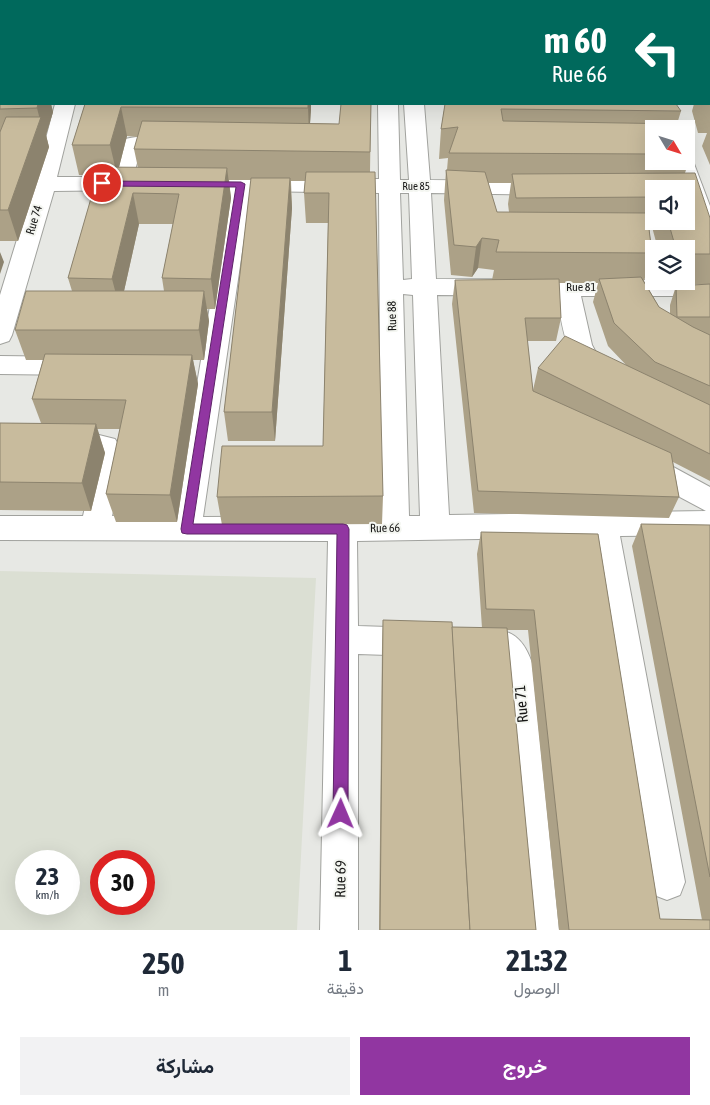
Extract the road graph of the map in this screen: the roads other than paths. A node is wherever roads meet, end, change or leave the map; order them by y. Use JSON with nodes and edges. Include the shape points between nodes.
{"nodes":[{"id":1,"x":65,"y":105,"type":"edge"},
{"id":2,"x":388,"y":105,"type":"edge"},
{"id":3,"x":414,"y":105,"type":"edge"},
{"id":4,"x":190,"y":143,"type":"edge"},
{"id":5,"x":122,"y":183,"type":"junction"},
{"id":6,"x":45,"y":184,"type":"junction"},
{"id":7,"x":241,"y":184,"type":"junction"},
{"id":8,"x":389,"y":186,"type":"junction"},
{"id":9,"x":420,"y":186,"type":"junction"},
{"id":10,"x":566,"y":189,"type":"edge"},
{"id":11,"x":695,"y":203,"type":"edge"},
{"id":12,"x":710,"y":237,"type":"edge"},
{"id":13,"x":567,"y":286,"type":"junction"},
{"id":14,"x":392,"y":287,"type":"junction"},
{"id":15,"x":425,"y":288,"type":"junction"},
{"id":16,"x":710,"y":288,"type":"edge"},
{"id":17,"x":5,"y":298,"type":"edge"},
{"id":18,"x":0,"y":335,"type":"edge"},
{"id":19,"x":0,"y":365,"type":"edge"},
{"id":20,"x":103,"y":367,"type":"edge"},
{"id":21,"x":617,"y":384,"type":"edge"},
{"id":22,"x":0,"y":435,"type":"edge"},
{"id":23,"x":617,"y":450,"type":"edge"},
{"id":24,"x":710,"y":501,"type":"edge"},
{"id":25,"x":710,"y":523,"type":"edge"},
{"id":26,"x":603,"y":525,"type":"junction"},
{"id":27,"x":435,"y":527,"type":"junction"},
{"id":28,"x":0,"y":528,"type":"edge"},
{"id":29,"x":395,"y":528,"type":"junction"},
{"id":30,"x":95,"y":529,"type":"junction"},
{"id":31,"x":187,"y":529,"type":"junction"},
{"id":32,"x":343,"y":529,"type":"junction"},
{"id":33,"x":342,"y":639,"type":"junction"},
{"id":34,"x":667,"y":882,"type":"dead end"},
{"id":35,"x":340,"y":930,"type":"edge"},
{"id":36,"x":540,"y":930,"type":"edge"}],
"edges":[{"from":1,"to":6,"type":"street","name":"Rue 74"},
{"from":2,"to":8,"type":"street","name":"Rue 88"},
{"from":3,"to":9,"type":"street"},
{"from":4,"to":5,"type":"street","via":[[132,143]]},
{"from":5,"to":6,"type":"street","name":"Rue 85"},
{"from":5,"to":7,"type":"street","name":"Rue 85"},
{"from":6,"to":17,"type":"street","name":"Rue 74"},
{"from":7,"to":8,"type":"street","name":"Rue 85"},
{"from":7,"to":31,"type":"street","via":[[201,369]]},
{"from":8,"to":9,"type":"street","name":"Rue 85"},
{"from":8,"to":14,"type":"street","name":"Rue 88"},
{"from":9,"to":10,"type":"street","name":"Rue 85"},
{"from":9,"to":15,"type":"street"},
{"from":11,"to":12,"type":"street"},
{"from":13,"to":15,"type":"street","name":"Rue 81"},
{"from":13,"to":16,"type":"street","name":"Rue 81"},
{"from":13,"to":21,"type":"street","via":[[577,338],[588,364]]},
{"from":14,"to":15,"type":"street","name":"Rue 81"},
{"from":14,"to":29,"type":"street","name":"Rue 88"},
{"from":15,"to":27,"type":"street"},
{"from":17,"to":18,"type":"street","name":"Rue 74"},
{"from":19,"to":20,"type":"street"},
{"from":22,"to":30,"type":"street","via":[[105,446],[110,455]]},
{"from":23,"to":24,"type":"street"},
{"from":25,"to":26,"type":"street","name":"Rue 66"},
{"from":26,"to":27,"type":"street","name":"Rue 66"},
{"from":26,"to":34,"type":"street"},
{"from":27,"to":29,"type":"street","name":"Rue 66"},
{"from":28,"to":30,"type":"street","name":"Rue 66"},
{"from":29,"to":32,"type":"street","name":"Rue 66"},
{"from":30,"to":31,"type":"street","name":"Rue 66"},
{"from":31,"to":32,"type":"street","name":"Rue 66"},
{"from":32,"to":33,"type":"street","name":"Rue 69"},
{"from":33,"to":35,"type":"street","name":"Rue 69"},
{"from":33,"to":36,"type":"street","name":"Rue 71","via":[[501,644],[510,649],[516,659],[520,689]]}]}
